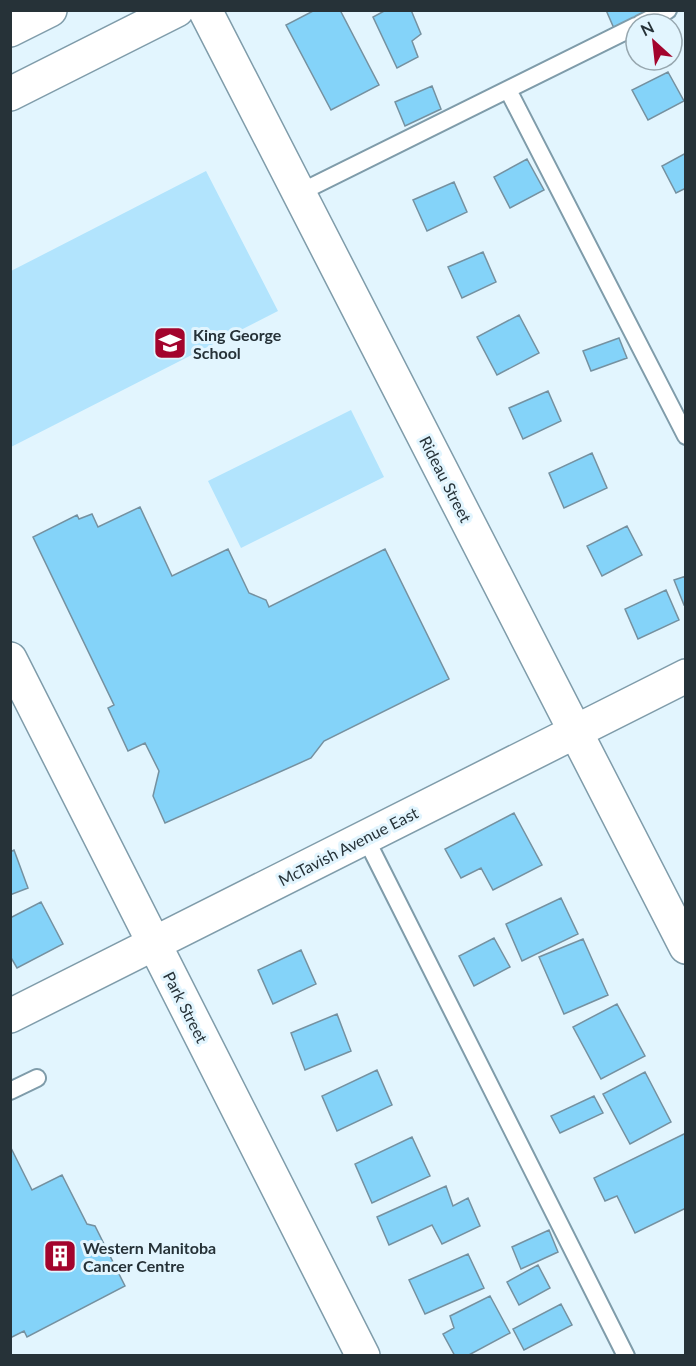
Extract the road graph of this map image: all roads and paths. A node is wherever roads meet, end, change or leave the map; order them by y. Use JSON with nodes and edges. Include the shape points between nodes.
{"nodes":[{"id":1,"x":50,"y":10,"type":"edge"},
{"id":2,"x":177,"y":10,"type":"edge"},
{"id":3,"x":205,"y":10,"type":"edge"},
{"id":4,"x":10,"y":30,"type":"edge"},
{"id":5,"x":624,"y":32,"type":"edge"},
{"id":6,"x":508,"y":90,"type":"junction"},
{"id":7,"x":10,"y":94,"type":"edge"},
{"id":8,"x":299,"y":193,"type":"junction"},
{"id":9,"x":686,"y":436,"type":"edge"},
{"id":10,"x":10,"y":658,"type":"edge"},
{"id":11,"x":686,"y":676,"type":"edge"},
{"id":12,"x":575,"y":731,"type":"junction"},
{"id":13,"x":365,"y":837,"type":"junction"},
{"id":14,"x":154,"y":944,"type":"junction"},
{"id":15,"x":686,"y":947,"type":"edge"},
{"id":16,"x":10,"y":1016,"type":"edge"},
{"id":17,"x":38,"y":1078,"type":"dead end"},
{"id":18,"x":10,"y":1091,"type":"edge"},
{"id":19,"x":363,"y":1356,"type":"edge"},
{"id":20,"x":626,"y":1356,"type":"edge"}],
"edges":[{"from":1,"to":4,"type":"street"},
{"from":2,"to":7,"type":"street"},
{"from":3,"to":8,"type":"street","name":"Rideau Street"},
{"from":5,"to":6,"type":"lane"},
{"from":6,"to":8,"type":"lane"},
{"from":6,"to":9,"type":"lane"},
{"from":8,"to":12,"type":"street","name":"Rideau Street"},
{"from":10,"to":14,"type":"street","name":"Park Street"},
{"from":11,"to":12,"type":"street","name":"McTavish Avenue East"},
{"from":12,"to":13,"type":"street","name":"McTavish Avenue East"},
{"from":12,"to":15,"type":"street","name":"Rideau Street"},
{"from":13,"to":14,"type":"street","name":"McTavish Avenue East"},
{"from":13,"to":20,"type":"lane"},
{"from":14,"to":16,"type":"street","name":"McTavish Avenue East"},
{"from":14,"to":19,"type":"street","name":"Park Street"},
{"from":17,"to":18,"type":"lane"}]}
